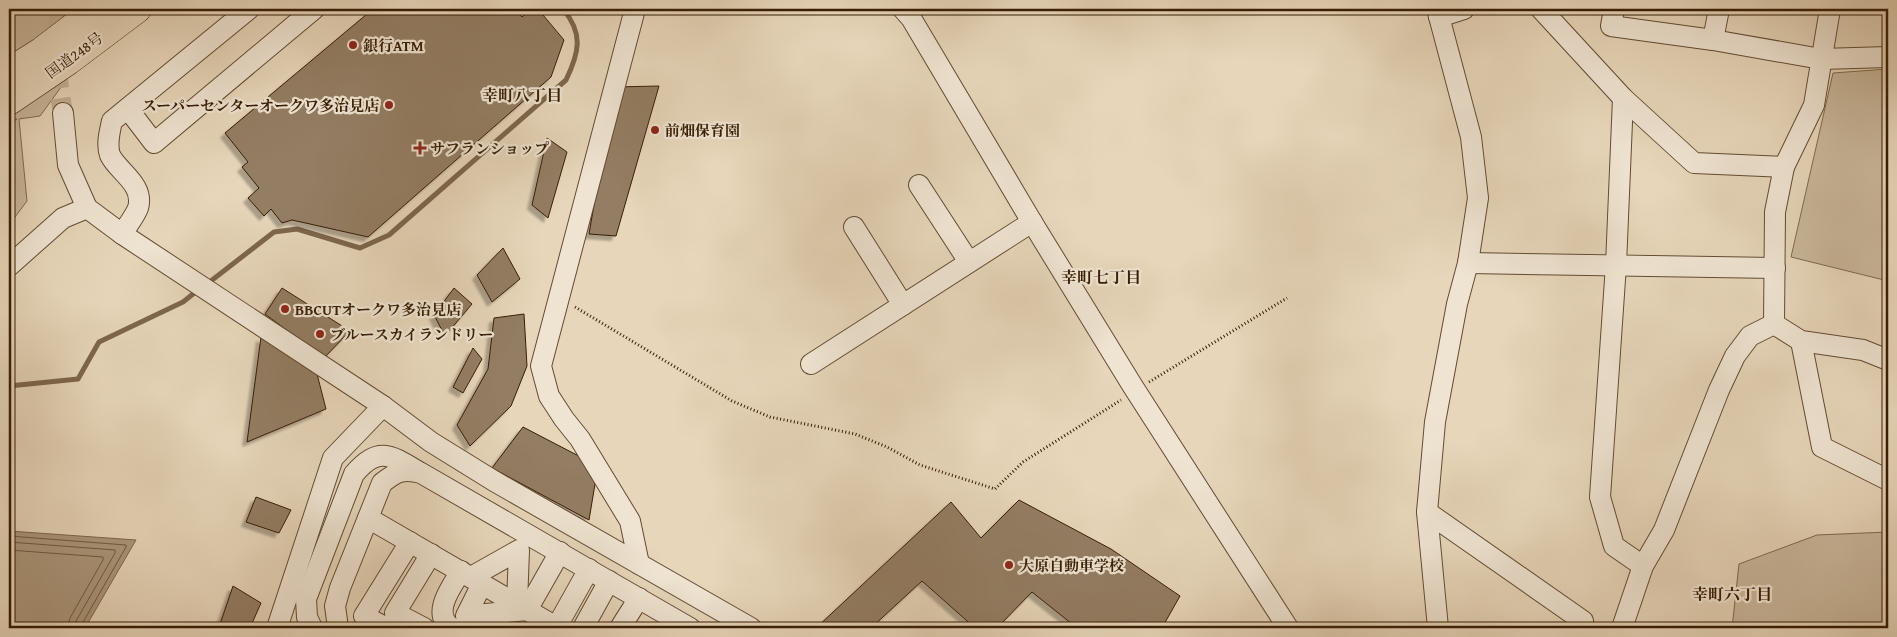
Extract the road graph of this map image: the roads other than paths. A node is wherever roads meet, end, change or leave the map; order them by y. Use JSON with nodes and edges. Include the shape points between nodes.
{"nodes":[{"id":1,"x":97,"y":9,"type":"edge"},
{"id":2,"x":138,"y":9,"type":"edge"},
{"id":3,"x":249,"y":9,"type":"edge"},
{"id":4,"x":314,"y":9,"type":"edge"},
{"id":5,"x":635,"y":9,"type":"edge"},
{"id":6,"x":903,"y":9,"type":"edge"},
{"id":7,"x":1464,"y":9,"type":"edge"},
{"id":8,"x":1541,"y":9,"type":"edge"},
{"id":9,"x":1614,"y":9,"type":"edge"},
{"id":10,"x":1719,"y":9,"type":"edge"},
{"id":11,"x":1830,"y":9,"type":"edge"},
{"id":12,"x":1438,"y":13,"type":"edge"},
{"id":13,"x":1713,"y":40,"type":"junction"},
{"id":14,"x":1888,"y":57,"type":"edge"},
{"id":15,"x":1821,"y":59,"type":"junction"},
{"id":16,"x":9,"y":72,"type":"edge"},
{"id":17,"x":1623,"y":98,"type":"junction"},
{"id":18,"x":9,"y":101,"type":"edge"},
{"id":19,"x":128,"y":109,"type":"junction"},
{"id":20,"x":63,"y":113,"type":"tunnel mouth"},
{"id":21,"x":1784,"y":167,"type":"junction"},
{"id":22,"x":919,"y":185,"type":"dead end"},
{"id":23,"x":87,"y":208,"type":"junction"},
{"id":24,"x":1032,"y":222,"type":"junction"},
{"id":25,"x":854,"y":227,"type":"dead end"},
{"id":26,"x":122,"y":234,"type":"junction"},
{"id":27,"x":969,"y":262,"type":"junction"},
{"id":28,"x":1468,"y":263,"type":"junction"},
{"id":29,"x":1616,"y":265,"type":"junction"},
{"id":30,"x":9,"y":266,"type":"edge"},
{"id":31,"x":1775,"y":268,"type":"junction"},
{"id":32,"x":903,"y":305,"type":"junction"},
{"id":33,"x":1774,"y":324,"type":"junction"},
{"id":34,"x":1801,"y":341,"type":"junction"},
{"id":35,"x":1888,"y":360,"type":"edge"},
{"id":36,"x":811,"y":364,"type":"dead end"},
{"id":37,"x":383,"y":406,"type":"junction"},
{"id":38,"x":421,"y":473,"type":"junction"},
{"id":39,"x":1888,"y":480,"type":"edge"},
{"id":40,"x":1427,"y":512,"type":"junction"},
{"id":41,"x":368,"y":518,"type":"junction"},
{"id":42,"x":410,"y":542,"type":"junction"},
{"id":43,"x":560,"y":552,"type":"junction"},
{"id":44,"x":430,"y":554,"type":"junction"},
{"id":45,"x":639,"y":564,"type":"junction"},
{"id":46,"x":1643,"y":566,"type":"junction"},
{"id":47,"x":589,"y":569,"type":"junction"},
{"id":48,"x":471,"y":577,"type":"junction"},
{"id":49,"x":609,"y":581,"type":"junction"},
{"id":50,"x":639,"y":598,"type":"junction"},
{"id":51,"x":522,"y":607,"type":"junction"},
{"id":52,"x":615,"y":620,"type":"edge"},
{"id":53,"x":680,"y":626,"type":"edge"},
{"id":54,"x":1586,"y":626,"type":"edge"},
{"id":55,"x":277,"y":628,"type":"edge"},
{"id":56,"x":312,"y":628,"type":"edge"},
{"id":57,"x":338,"y":628,"type":"edge"},
{"id":58,"x":387,"y":628,"type":"edge"},
{"id":59,"x":424,"y":628,"type":"edge"},
{"id":60,"x":452,"y":628,"type":"edge"},
{"id":61,"x":557,"y":628,"type":"edge"},
{"id":62,"x":582,"y":628,"type":"edge"},
{"id":63,"x":751,"y":628,"type":"edge"},
{"id":64,"x":1288,"y":628,"type":"edge"},
{"id":65,"x":1438,"y":628,"type":"edge"},
{"id":66,"x":1622,"y":628,"type":"edge"}],
"edges":[{"from":1,"to":16,"type":"highway","name":"国道248号"},
{"from":2,"to":18,"type":"highway","name":"国道248号"},
{"from":3,"to":19,"type":"street"},
{"from":4,"to":19,"type":"street","via":[[154,143]]},
{"from":5,"to":45,"type":"street","via":[[541,366],[549,396],[580,439],[630,521]]},
{"from":6,"to":24,"type":"street"},
{"from":7,"to":12,"type":"street"},
{"from":8,"to":17,"type":"street"},
{"from":9,"to":13,"type":"street","via":[[1611,26]]},
{"from":10,"to":13,"type":"street"},
{"from":11,"to":15,"type":"street"},
{"from":12,"to":28,"type":"street","via":[[1471,137],[1478,198]]},
{"from":13,"to":15,"type":"street"},
{"from":14,"to":15,"type":"street"},
{"from":15,"to":21,"type":"street","via":[[1814,105]]},
{"from":17,"to":21,"type":"street","via":[[1694,163]]},
{"from":17,"to":29,"type":"street"},
{"from":19,"to":26,"type":"street","via":[[112,120],[108,141],[110,155],[139,193],[138,207]]},
{"from":20,"to":23,"type":"street","via":[[68,165]]},
{"from":21,"to":31,"type":"street","via":[[1775,212]]},
{"from":22,"to":27,"type":"street"},
{"from":23,"to":26,"type":"street"},
{"from":23,"to":30,"type":"street","via":[[62,218]]},
{"from":24,"to":27,"type":"street"},
{"from":24,"to":64,"type":"street"},
{"from":25,"to":32,"type":"street"},
{"from":26,"to":37,"type":"street"},
{"from":27,"to":32,"type":"street"},
{"from":28,"to":29,"type":"street"},
{"from":28,"to":40,"type":"street","via":[[1435,422]]},
{"from":29,"to":31,"type":"street"},
{"from":29,"to":46,"type":"street","via":[[1600,496],[1614,546]]},
{"from":31,"to":33,"type":"street"},
{"from":32,"to":36,"type":"street"},
{"from":33,"to":34,"type":"street"},
{"from":33,"to":46,"type":"street","via":[[1750,336],[1735,356],[1664,530]]},
{"from":34,"to":35,"type":"street","via":[[1863,350]]},
{"from":34,"to":39,"type":"street","via":[[1822,447]]},
{"from":37,"to":45,"type":"street","via":[[494,481]]},
{"from":37,"to":55,"type":"street","via":[[334,458]]},
{"from":38,"to":41,"type":"street","via":[[409,470],[394,474],[382,484]]},
{"from":38,"to":43,"type":"street"},
{"from":38,"to":56,"type":"street","via":[[398,459],[375,456],[354,474],[306,599],[307,617]]},
{"from":40,"to":54,"type":"street"},
{"from":40,"to":65,"type":"street"},
{"from":41,"to":42,"type":"street"},
{"from":41,"to":57,"type":"street","via":[[335,606]]},
{"from":42,"to":44,"type":"street"},
{"from":42,"to":58,"type":"street","via":[[364,616]]},
{"from":43,"to":47,"type":"street"},
{"from":43,"to":51,"type":"street"},
{"from":44,"to":48,"type":"street"},
{"from":44,"to":59,"type":"street","via":[[395,613]]},
{"from":45,"to":63,"type":"street"},
{"from":46,"to":66,"type":"street"},
{"from":47,"to":49,"type":"street"},
{"from":47,"to":61,"type":"street"},
{"from":48,"to":51,"type":"street"},
{"from":48,"to":51,"type":"street","via":[[466,616]]},
{"from":48,"to":51,"type":"street","via":[[519,550]]},
{"from":48,"to":60,"type":"street","via":[[445,598],[443,612],[448,626]]},
{"from":49,"to":50,"type":"street"},
{"from":49,"to":52,"type":"street"},
{"from":50,"to":52,"type":"street"},
{"from":50,"to":53,"type":"street"},
{"from":51,"to":61,"type":"street"},
{"from":52,"to":62,"type":"street"}]}
